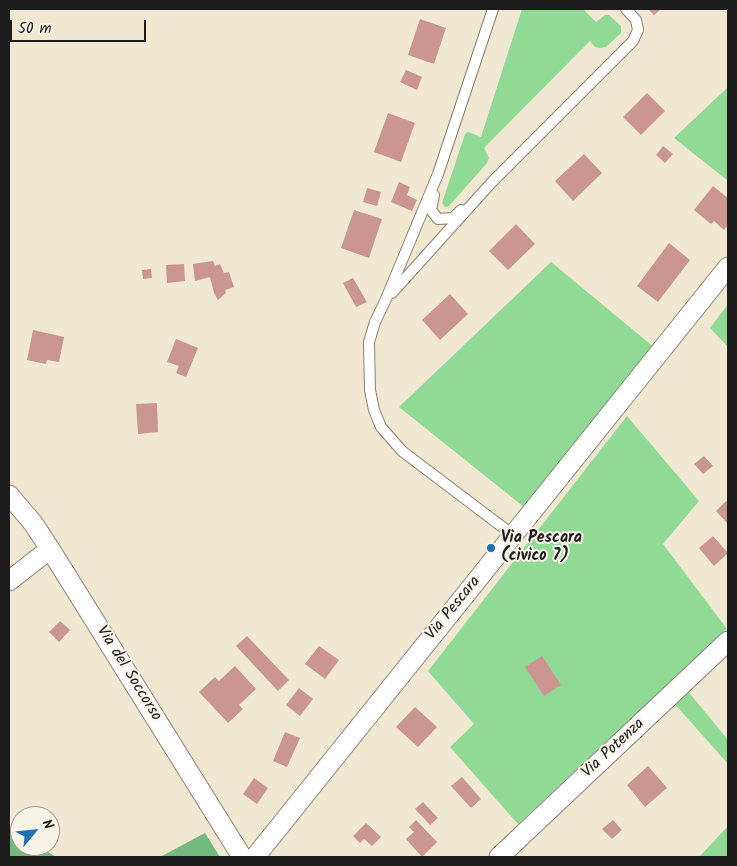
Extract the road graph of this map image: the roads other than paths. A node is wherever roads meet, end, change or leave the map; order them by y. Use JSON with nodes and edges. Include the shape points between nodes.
{"nodes":[{"id":1,"x":493,"y":9,"type":"edge"},
{"id":2,"x":626,"y":9,"type":"edge"},
{"id":3,"x":438,"y":174,"type":"junction"},
{"id":4,"x":492,"y":182,"type":"junction"},
{"id":5,"x":728,"y":268,"type":"edge"},
{"id":6,"x":386,"y":299,"type":"junction"},
{"id":7,"x":9,"y":495,"type":"edge"},
{"id":8,"x":512,"y":537,"type":"junction"},
{"id":9,"x":50,"y":548,"type":"junction"},
{"id":10,"x":9,"y":581,"type":"edge"},
{"id":11,"x":728,"y":641,"type":"edge"},
{"id":12,"x":242,"y":857,"type":"edge"},
{"id":13,"x":255,"y":857,"type":"edge"},
{"id":14,"x":499,"y":857,"type":"edge"}],
"edges":[{"from":1,"to":3,"type":"lane"},
{"from":2,"to":4,"type":"lane","via":[[636,20],[638,30],[633,41]]},
{"from":3,"to":4,"type":"lane","via":[[431,210],[438,220],[452,218]]},
{"from":3,"to":6,"type":"lane"},
{"from":4,"to":6,"type":"lane"},
{"from":5,"to":8,"type":"street","name":"Via Pescara"},
{"from":6,"to":8,"type":"lane","via":[[369,342],[370,390],[381,427],[402,451]]},
{"from":7,"to":9,"type":"street","name":"Via del Soccorso"},
{"from":8,"to":13,"type":"street","name":"Via Pescara"},
{"from":9,"to":10,"type":"street"},
{"from":9,"to":12,"type":"street","name":"Via del Soccorso"},
{"from":11,"to":14,"type":"street","name":"Via Potenza"}]}
